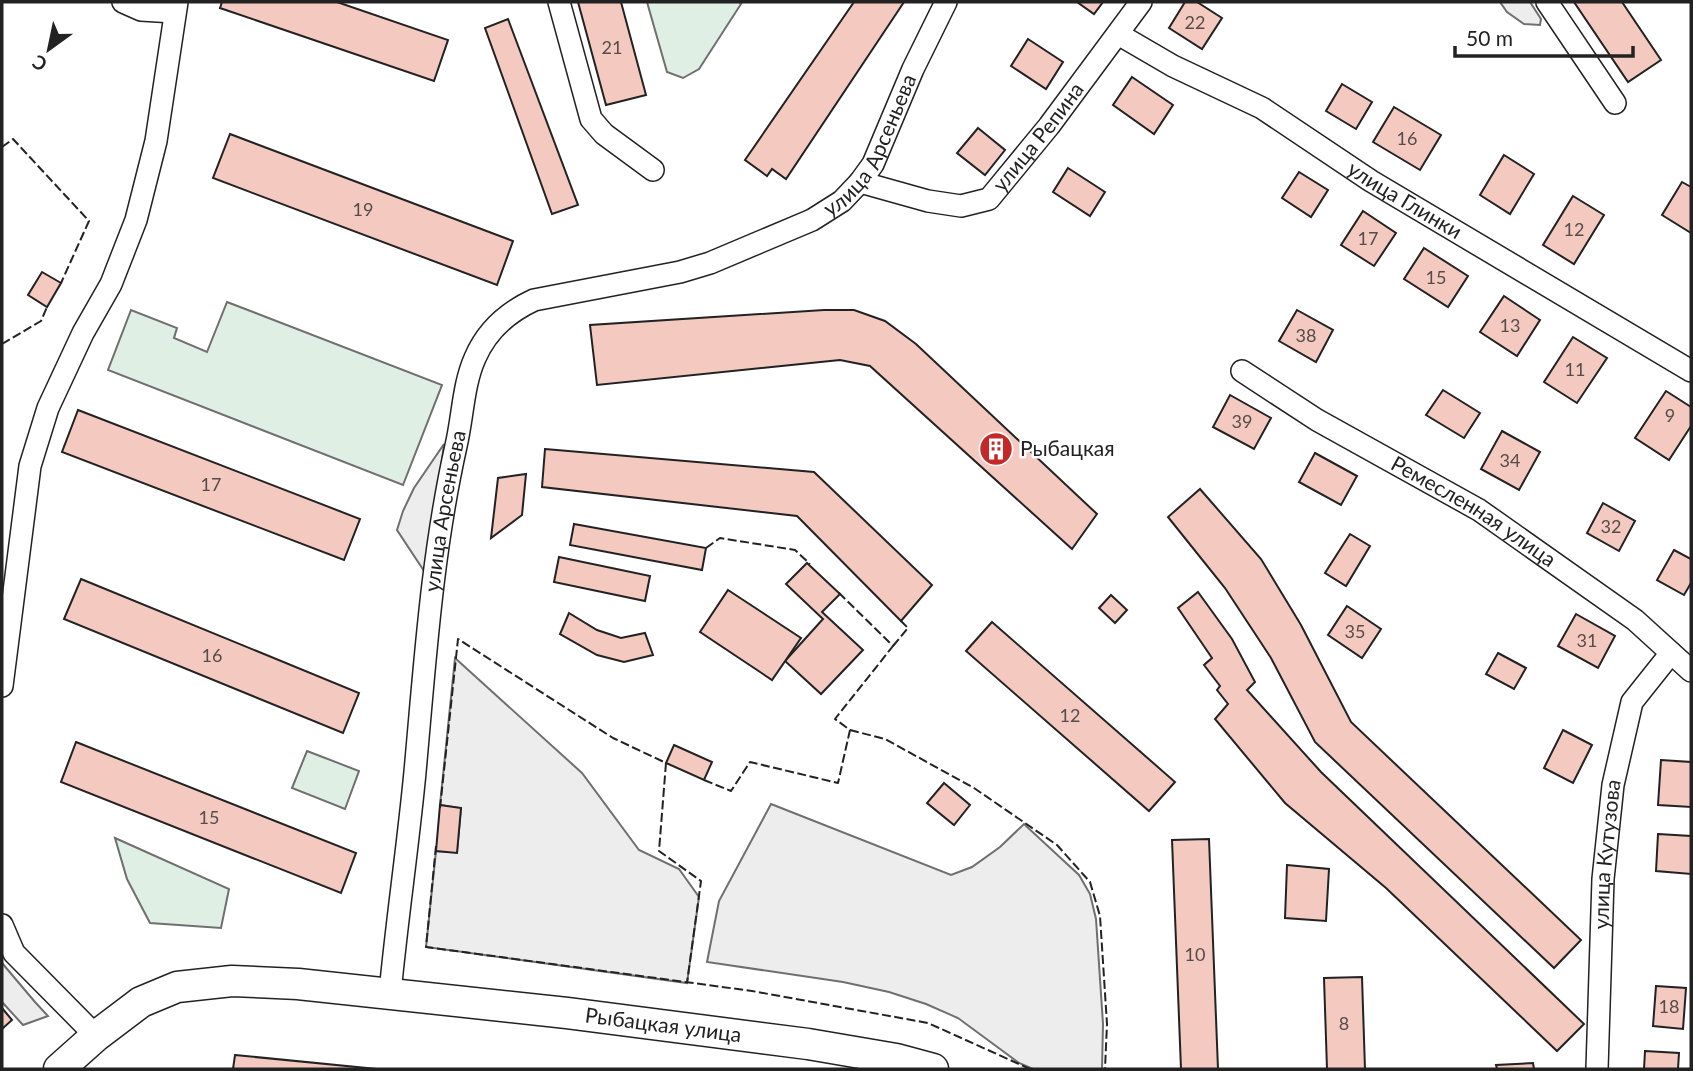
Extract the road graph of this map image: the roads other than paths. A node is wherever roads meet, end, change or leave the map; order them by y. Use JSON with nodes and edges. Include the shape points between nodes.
{"nodes":[{"id":1,"x":123,"y":2,"type":"edge"},
{"id":2,"x":559,"y":2,"type":"edge"},
{"id":3,"x":946,"y":2,"type":"edge"},
{"id":4,"x":1141,"y":2,"type":"edge"},
{"id":5,"x":1547,"y":2,"type":"edge"},
{"id":6,"x":175,"y":7,"type":"edge"},
{"id":7,"x":1118,"y":34,"type":"junction"},
{"id":8,"x":1615,"y":103,"type":"dead end"},
{"id":9,"x":653,"y":170,"type":"dead end"},
{"id":10,"x":860,"y":182,"type":"junction"},
{"id":11,"x":1242,"y":371,"type":"dead end"},
{"id":12,"x":1691,"y":371,"type":"edge"},
{"id":13,"x":1671,"y":653,"type":"junction"},
{"id":14,"x":1691,"y":671,"type":"edge"},
{"id":15,"x":2,"y":686,"type":"edge"},
{"id":16,"x":2,"y":925,"type":"edge"},
{"id":17,"x":390,"y":993,"type":"junction"},
{"id":18,"x":96,"y":1036,"type":"junction"},
{"id":19,"x":59,"y":1069,"type":"edge"},
{"id":20,"x":933,"y":1069,"type":"edge"},
{"id":21,"x":1597,"y":1069,"type":"edge"}],
"edges":[{"from":1,"to":6,"type":"street","via":[[141,10]]},
{"from":2,"to":9,"type":"street","via":[[591,119]]},
{"from":3,"to":10,"type":"street","name":"улица Арсеньева","via":[[873,164]]},
{"from":4,"to":7,"type":"street","name":"улица Репина"},
{"from":5,"to":8,"type":"street"},
{"from":6,"to":15,"type":"street","via":[[156,141],[136,220],[111,284],[48,408],[30,466]]},
{"from":7,"to":10,"type":"street","name":"улица Репина","via":[[989,199],[961,206]]},
{"from":7,"to":12,"type":"street","name":"улица Глинки","via":[[1262,108],[1371,181]]},
{"from":10,"to":17,"type":"street","name":"улица Арсеньева","via":[[842,201],[812,220],[710,263],[534,300],[514,309],[484,340],[466,384],[447,484],[429,610]]},
{"from":11,"to":13,"type":"street","name":"Ремесленная улица","via":[[1317,420],[1479,510],[1634,621]]},
{"from":13,"to":14,"type":"street","name":"Ремесленная улица"},
{"from":13,"to":21,"type":"street","name":"улица Кутузова","via":[[1632,702],[1613,785],[1603,879]]},
{"from":16,"to":18,"type":"street","via":[[14,953]]},
{"from":17,"to":18,"type":"main road","via":[[298,984],[203,983],[164,991],[141,1002]]},
{"from":17,"to":20,"type":"main road","name":"Рыбацкая улица","via":[[808,1044]]},
{"from":18,"to":19,"type":"main road"}]}
